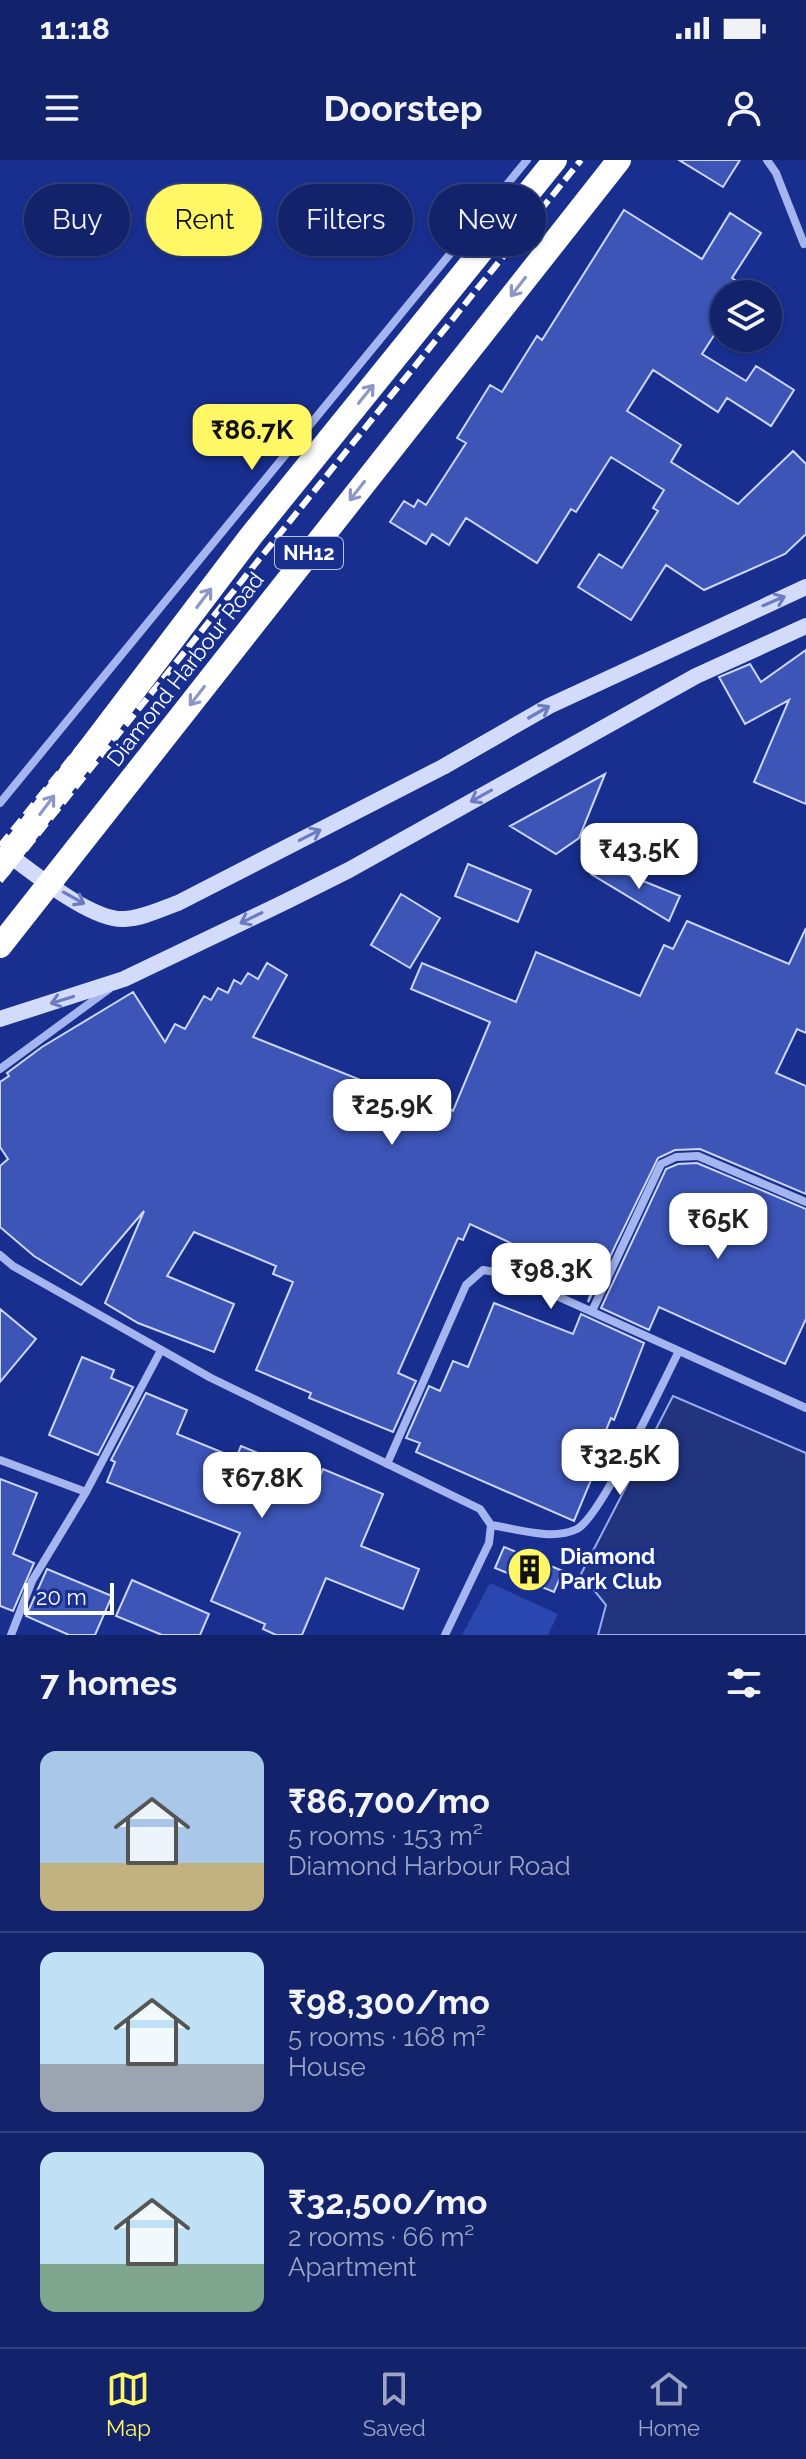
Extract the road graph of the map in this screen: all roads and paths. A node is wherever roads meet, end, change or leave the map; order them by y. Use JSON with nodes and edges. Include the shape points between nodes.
{"nodes":[{"id":1,"x":527,"y":160,"type":"edge"},
{"id":2,"x":555,"y":160,"type":"edge"},
{"id":3,"x":619,"y":160,"type":"edge"},
{"id":4,"x":767,"y":160,"type":"edge"},
{"id":5,"x":804,"y":244,"type":"dead end"},
{"id":6,"x":806,"y":587,"type":"edge"},
{"id":7,"x":806,"y":626,"type":"edge"},
{"id":8,"x":0,"y":803,"type":"edge"},
{"id":9,"x":5,"y":861,"type":"edge"},
{"id":10,"x":48,"y":884,"type":"junction"},
{"id":11,"x":0,"y":946,"type":"edge"},
{"id":12,"x":124,"y":979,"type":"junction"},
{"id":13,"x":0,"y":1019,"type":"edge"},
{"id":14,"x":0,"y":1069,"type":"edge"},
{"id":15,"x":806,"y":1202,"type":"edge"},
{"id":16,"x":0,"y":1255,"type":"edge"},
{"id":17,"x":592,"y":1311,"type":"junction"},
{"id":18,"x":161,"y":1350,"type":"junction"},
{"id":19,"x":679,"y":1351,"type":"junction"},
{"id":20,"x":806,"y":1408,"type":"edge"},
{"id":21,"x":0,"y":1460,"type":"edge"},
{"id":22,"x":387,"y":1464,"type":"junction"},
{"id":23,"x":86,"y":1492,"type":"junction"},
{"id":24,"x":491,"y":1525,"type":"junction"},
{"id":25,"x":11,"y":1635,"type":"edge"},
{"id":26,"x":445,"y":1635,"type":"edge"}],
"edges":[{"from":1,"to":8,"type":"street"},
{"from":9,"to":2,"type":"highway","name":"Diamond Harbour Road","number":"NH12","one_way":true,"via":[[251,536]]},
{"from":3,"to":10,"type":"highway","name":"Diamond Harbour Road","number":"NH12","one_way":true},
{"from":4,"to":5,"type":"street"},
{"from":10,"to":6,"type":"main road","one_way":true,"via":[[120,920],[178,903],[443,767],[549,706]]},
{"from":7,"to":12,"type":"main road","one_way":true,"via":[[696,676],[349,870]]},
{"from":9,"to":10,"type":"main road"},
{"from":10,"to":11,"type":"highway","name":"Diamond Harbour Road","number":"NH12"},
{"from":12,"to":13,"type":"main road","one_way":true},
{"from":12,"to":14,"type":"street"},
{"from":15,"to":17,"type":"street","via":[[698,1156],[661,1164]]},
{"from":16,"to":18,"type":"street"},
{"from":17,"to":19,"type":"street"},
{"from":17,"to":22,"type":"street","via":[[508,1274],[483,1270],[466,1285]]},
{"from":18,"to":22,"type":"street"},
{"from":18,"to":23,"type":"street"},
{"from":19,"to":20,"type":"street"},
{"from":19,"to":24,"type":"street","via":[[598,1505],[579,1529],[555,1534]]},
{"from":21,"to":23,"type":"street"},
{"from":22,"to":24,"type":"street","via":[[480,1509]]},
{"from":23,"to":25,"type":"street","via":[[32,1581]]},
{"from":24,"to":26,"type":"street","via":[[489,1543]]}]}
